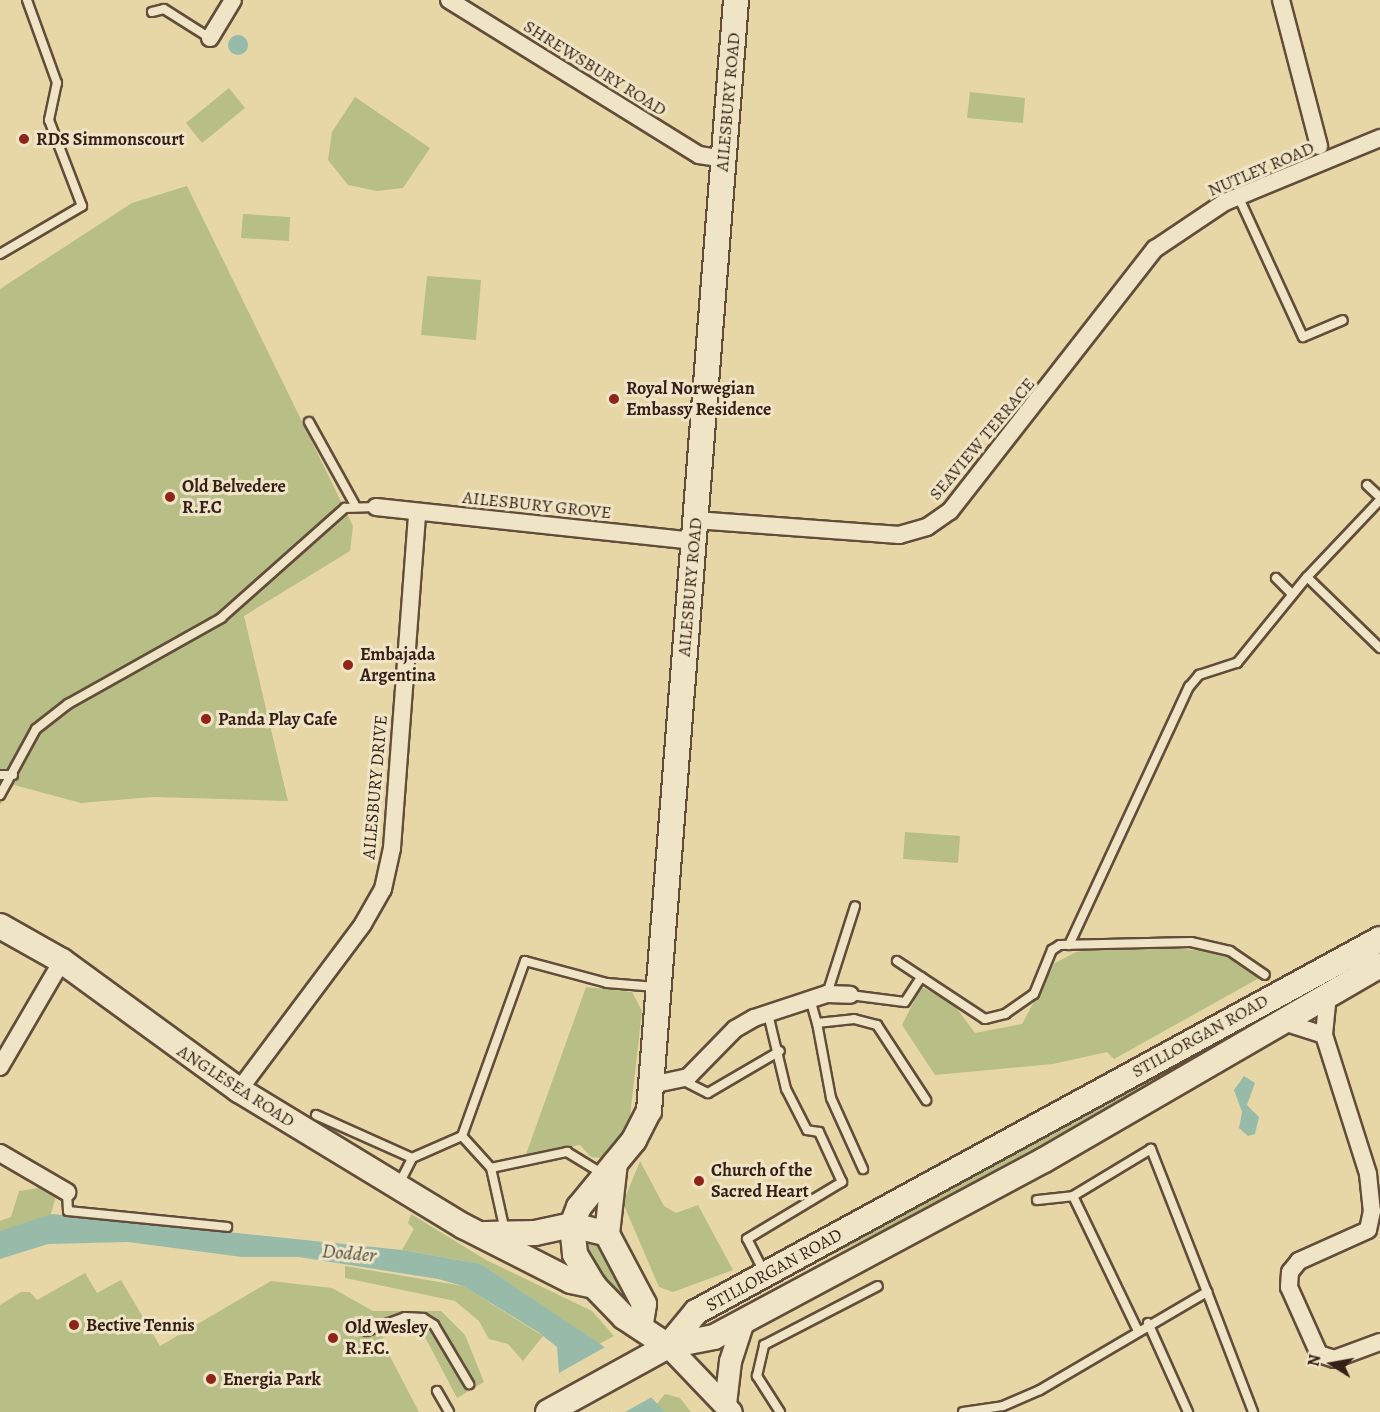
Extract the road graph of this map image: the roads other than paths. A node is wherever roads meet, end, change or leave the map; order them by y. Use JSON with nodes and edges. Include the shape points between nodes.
{"nodes":[{"id":1,"x":27,"y":0,"type":"edge"},
{"id":2,"x":233,"y":0,"type":"edge"},
{"id":3,"x":449,"y":0,"type":"edge"},
{"id":4,"x":736,"y":0,"type":"edge"},
{"id":5,"x":1281,"y":0,"type":"edge"},
{"id":6,"x":152,"y":12,"type":"dead end"},
{"id":7,"x":210,"y":38,"type":"joint"},
{"id":8,"x":1380,"y":138,"type":"edge"},
{"id":9,"x":1319,"y":146,"type":"dead end"},
{"id":10,"x":724,"y":159,"type":"junction"},
{"id":11,"x":1239,"y":198,"type":"junction"},
{"id":12,"x":1162,"y":244,"type":"joint"},
{"id":13,"x":0,"y":254,"type":"edge"},
{"id":14,"x":1343,"y":320,"type":"dead end"},
{"id":15,"x":309,"y":422,"type":"dead end"},
{"id":16,"x":1367,"y":485,"type":"dead end"},
{"id":17,"x":1380,"y":498,"type":"edge"},
{"id":18,"x":355,"y":506,"type":"junction"},
{"id":19,"x":376,"y":507,"type":"joint"},
{"id":20,"x":417,"y":513,"type":"junction"},
{"id":21,"x":695,"y":530,"type":"junction"},
{"id":22,"x":1307,"y":577,"type":"junction"},
{"id":23,"x":1276,"y":578,"type":"dead end"},
{"id":24,"x":1291,"y":592,"type":"junction"},
{"id":25,"x":1380,"y":648,"type":"edge"},
{"id":26,"x":0,"y":775,"type":"edge"},
{"id":27,"x":13,"y":776,"type":"junction"},
{"id":28,"x":0,"y":795,"type":"edge"},
{"id":29,"x":855,"y":906,"type":"dead end"},
{"id":30,"x":0,"y":926,"type":"edge"},
{"id":31,"x":1380,"y":939,"type":"edge"},
{"id":32,"x":1069,"y":945,"type":"junction"},
{"id":33,"x":897,"y":961,"type":"dead end"},
{"id":34,"x":62,"y":962,"type":"junction"},
{"id":35,"x":1380,"y":965,"type":"edge"},
{"id":36,"x":1265,"y":975,"type":"dead end"},
{"id":37,"x":921,"y":976,"type":"junction"},
{"id":38,"x":659,"y":988,"type":"junction"},
{"id":39,"x":827,"y":994,"type":"junction"},
{"id":40,"x":1328,"y":994,"type":"junction"},
{"id":41,"x":850,"y":995,"type":"joint"},
{"id":42,"x":810,"y":999,"type":"junction"},
{"id":43,"x":768,"y":1014,"type":"junction"},
{"id":44,"x":1280,"y":1021,"type":"junction"},
{"id":45,"x":817,"y":1023,"type":"junction"},
{"id":46,"x":1324,"y":1035,"type":"junction"},
{"id":47,"x":780,"y":1052,"type":"junction"},
{"id":48,"x":0,"y":1067,"type":"edge"},
{"id":49,"x":682,"y":1080,"type":"junction"},
{"id":50,"x":651,"y":1085,"type":"junction"},
{"id":51,"x":239,"y":1090,"type":"junction"},
{"id":52,"x":926,"y":1100,"type":"dead end"},
{"id":53,"x":316,"y":1114,"type":"dead end"},
{"id":54,"x":462,"y":1136,"type":"junction"},
{"id":55,"x":0,"y":1153,"type":"edge"},
{"id":56,"x":412,"y":1158,"type":"junction"},
{"id":57,"x":490,"y":1168,"type":"junction"},
{"id":58,"x":609,"y":1168,"type":"junction"},
{"id":59,"x":863,"y":1169,"type":"dead end"},
{"id":60,"x":1374,"y":1173,"type":"edge"},
{"id":61,"x":397,"y":1187,"type":"junction"},
{"id":62,"x":67,"y":1192,"type":"joint"},
{"id":63,"x":1073,"y":1196,"type":"junction"},
{"id":64,"x":1037,"y":1200,"type":"dead end"},
{"id":65,"x":572,"y":1225,"type":"junction"},
{"id":66,"x":226,"y":1227,"type":"dead end"},
{"id":67,"x":479,"y":1233,"type":"junction"},
{"id":68,"x":607,"y":1234,"type":"junction"},
{"id":69,"x":505,"y":1235,"type":"junction"},
{"id":70,"x":765,"y":1275,"type":"junction"},
{"id":71,"x":594,"y":1286,"type":"junction"},
{"id":72,"x":878,"y":1286,"type":"dead end"},
{"id":73,"x":1207,"y":1292,"type":"junction"},
{"id":74,"x":785,"y":1298,"type":"junction"},
{"id":75,"x":743,"y":1321,"type":"junction"},
{"id":76,"x":641,"y":1323,"type":"junction"},
{"id":77,"x":1148,"y":1323,"type":"junction"},
{"id":78,"x":1137,"y":1329,"type":"junction"},
{"id":79,"x":367,"y":1331,"type":"dead end"},
{"id":80,"x":1380,"y":1342,"type":"edge"},
{"id":81,"x":668,"y":1346,"type":"junction"},
{"id":82,"x":469,"y":1384,"type":"dead end"},
{"id":83,"x":437,"y":1391,"type":"dead end"},
{"id":84,"x":579,"y":1402,"type":"edge"},
{"id":85,"x":728,"y":1408,"type":"edge"},
{"id":86,"x":449,"y":1412,"type":"edge"},
{"id":87,"x":549,"y":1412,"type":"edge"},
{"id":88,"x":780,"y":1412,"type":"edge"},
{"id":89,"x":963,"y":1412,"type":"edge"},
{"id":90,"x":1188,"y":1412,"type":"edge"},
{"id":91,"x":1253,"y":1412,"type":"edge"}],
"edges":[{"from":1,"to":13,"type":"lane","via":[[57,82],[49,120],[82,206]]},
{"from":2,"to":7,"type":"street"},
{"from":3,"to":10,"type":"street","name":"SHREWSBURY ROAD","via":[[699,156]]},
{"from":4,"to":10,"type":"main road","name":"AILESBURY ROAD"},
{"from":5,"to":9,"type":"street"},
{"from":6,"to":7,"type":"lane","via":[[164,9]]},
{"from":8,"to":11,"type":"street","name":"NUTLEY ROAD"},
{"from":10,"to":21,"type":"main road","name":"AILESBURY ROAD"},
{"from":11,"to":12,"type":"street","name":"NUTLEY ROAD"},
{"from":11,"to":14,"type":"lane","via":[[1303,337]]},
{"from":12,"to":21,"type":"street","name":"SEAVIEW TERRACE","via":[[950,511],[927,527],[899,535]]},
{"from":15,"to":18,"type":"lane"},
{"from":16,"to":17,"type":"lane"},
{"from":17,"to":22,"type":"lane"},
{"from":18,"to":19,"type":"lane"},
{"from":18,"to":27,"type":"lane","via":[[326,520],[288,564],[221,618],[68,704],[36,729]]},
{"from":19,"to":20,"type":"street","name":"AILESBURY GROVE"},
{"from":20,"to":21,"type":"street","name":"AILESBURY GROVE"},
{"from":20,"to":51,"type":"street","name":"AILESBURY DRIVE","via":[[392,848],[383,889],[363,924]]},
{"from":21,"to":38,"type":"main road","name":"AILESBURY ROAD"},
{"from":22,"to":24,"type":"lane"},
{"from":22,"to":25,"type":"lane"},
{"from":23,"to":24,"type":"lane"},
{"from":24,"to":32,"type":"lane","via":[[1237,663],[1199,675],[1189,687]]},
{"from":26,"to":27,"type":"lane"},
{"from":27,"to":28,"type":"lane"},
{"from":29,"to":39,"type":"lane"},
{"from":30,"to":34,"type":"main road","name":"ANGLESEA ROAD"},
{"from":31,"to":70,"type":"main road","name":"STILLORGAN ROAD"},
{"from":32,"to":36,"type":"lane","via":[[1191,942],[1230,951]]},
{"from":32,"to":37,"type":"lane","via":[[1052,950],[1034,994],[996,1019],[972,1015],[942,987]]},
{"from":33,"to":37,"type":"lane"},
{"from":34,"to":48,"type":"street"},
{"from":34,"to":51,"type":"main road","name":"ANGLESEA ROAD"},
{"from":35,"to":40,"type":"main road","name":"STILLORGAN ROAD"},
{"from":37,"to":41,"type":"lane","via":[[905,1002]]},
{"from":38,"to":50,"type":"main road","name":"AILESBURY ROAD"},
{"from":38,"to":54,"type":"lane","via":[[607,983],[525,961]]},
{"from":39,"to":41,"type":"street"},
{"from":39,"to":42,"type":"street"},
{"from":40,"to":44,"type":"main road","name":"STILLORGAN ROAD"},
{"from":40,"to":46,"type":"street"},
{"from":42,"to":43,"type":"street"},
{"from":42,"to":45,"type":"lane"},
{"from":43,"to":47,"type":"lane"},
{"from":43,"to":49,"type":"street","via":[[735,1029]]},
{"from":44,"to":46,"type":"street"},
{"from":44,"to":74,"type":"main road","name":"STILLORGAN ROAD","via":[[1044,1160]]},
{"from":45,"to":52,"type":"lane","via":[[854,1019],[876,1025]]},
{"from":45,"to":59,"type":"lane","via":[[831,1098]]},
{"from":46,"to":60,"type":"street"},
{"from":47,"to":49,"type":"lane","via":[[708,1093]]},
{"from":47,"to":70,"type":"lane","via":[[786,1089],[807,1130],[819,1132],[842,1182],[747,1239]]},
{"from":49,"to":50,"type":"street"},
{"from":50,"to":58,"type":"main road","name":"AILESBURY ROAD","via":[[642,1128]]},
{"from":51,"to":61,"type":"main road","name":"ANGLESEA ROAD"},
{"from":53,"to":56,"type":"lane"},
{"from":54,"to":56,"type":"lane"},
{"from":54,"to":57,"type":"lane"},
{"from":55,"to":62,"type":"street"},
{"from":56,"to":61,"type":"lane"},
{"from":57,"to":58,"type":"lane","via":[[567,1152]]},
{"from":57,"to":69,"type":"lane"},
{"from":58,"to":65,"type":"main road","name":"AILESBURY ROAD"},
{"from":58,"to":68,"type":"main road"},
{"from":60,"to":80,"type":"street","via":[[1368,1230],[1299,1261],[1290,1272],[1289,1287],[1319,1354],[1334,1359]]},
{"from":61,"to":67,"type":"main road","name":"ANGLESEA ROAD"},
{"from":62,"to":66,"type":"lane","via":[[68,1211]]},
{"from":63,"to":64,"type":"lane"},
{"from":63,"to":73,"type":"lane","via":[[1151,1149]]},
{"from":63,"to":78,"type":"lane"},
{"from":65,"to":68,"type":"main road","name":"ANGLESEA ROAD"},
{"from":65,"to":69,"type":"main road","name":"ANGLESEA ROAD"},
{"from":65,"to":71,"type":"main road","via":[[574,1254]]},
{"from":67,"to":69,"type":"main road","name":"ANGLESEA ROAD"},
{"from":67,"to":71,"type":"main road","name":"ANGLESEA ROAD","via":[[571,1281]]},
{"from":68,"to":76,"type":"main road","via":[[644,1304]]},
{"from":70,"to":74,"type":"main road"},
{"from":70,"to":81,"type":"main road","name":"STILLORGAN ROAD","via":[[696,1312]]},
{"from":71,"to":76,"type":"main road","via":[[624,1317]]},
{"from":72,"to":88,"type":"lane","via":[[764,1345],[757,1376]]},
{"from":73,"to":77,"type":"lane"},
{"from":73,"to":91,"type":"lane"},
{"from":74,"to":75,"type":"main road","name":"STILLORGAN ROAD"},
{"from":75,"to":81,"type":"main road","name":"STILLORGAN ROAD","via":[[710,1339]]},
{"from":75,"to":85,"type":"street","via":[[730,1360]]},
{"from":76,"to":81,"type":"main road"},
{"from":77,"to":78,"type":"lane"},
{"from":77,"to":90,"type":"lane"},
{"from":78,"to":89,"type":"lane","via":[[1040,1390],[1003,1406]]},
{"from":79,"to":82,"type":"lane","via":[[405,1317],[423,1318],[434,1325]]},
{"from":81,"to":84,"type":"main road","via":[[624,1370]]},
{"from":81,"to":85,"type":"street"},
{"from":83,"to":86,"type":"lane"},
{"from":84,"to":87,"type":"main road"}]}
